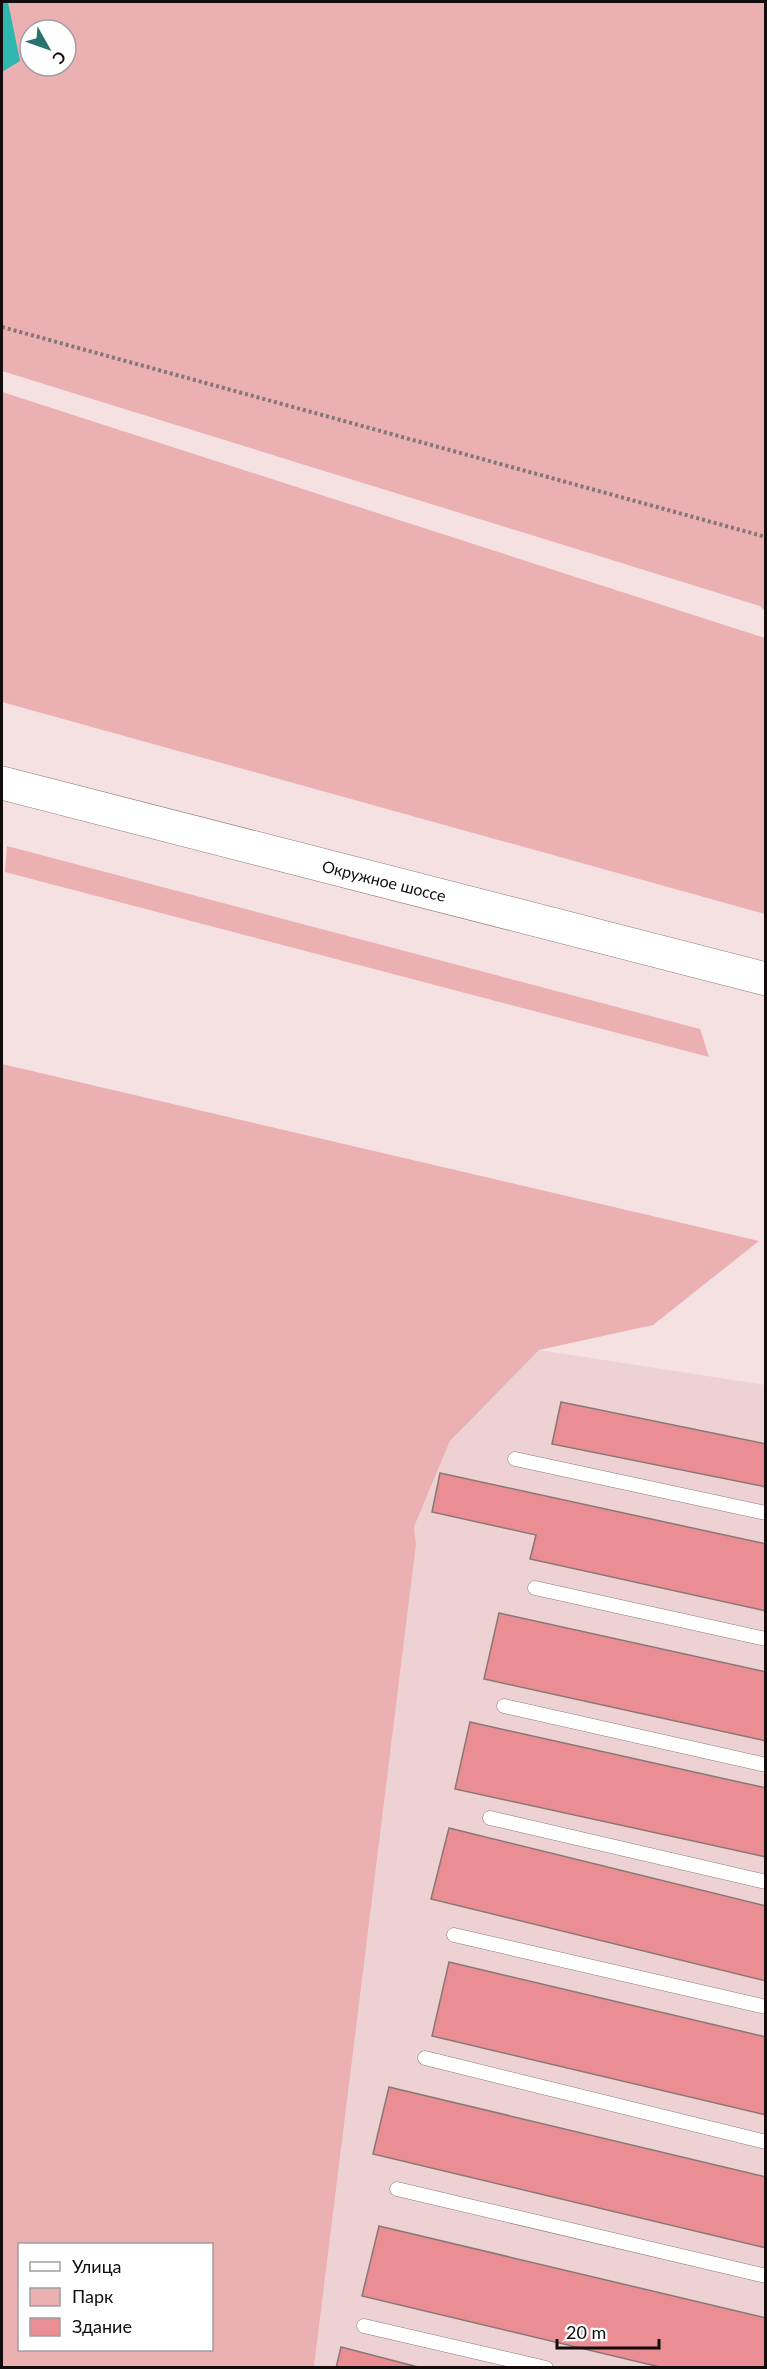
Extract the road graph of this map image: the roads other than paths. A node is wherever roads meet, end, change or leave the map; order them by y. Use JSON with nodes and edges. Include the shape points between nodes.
{"nodes":[{"id":1,"x":2,"y":783,"type":"edge"},
{"id":2,"x":765,"y":979,"type":"edge"},
{"id":3,"x":515,"y":1459,"type":"dead end"},
{"id":4,"x":765,"y":1513,"type":"edge"},
{"id":5,"x":535,"y":1588,"type":"dead end"},
{"id":6,"x":765,"y":1639,"type":"edge"},
{"id":7,"x":504,"y":1706,"type":"dead end"},
{"id":8,"x":765,"y":1765,"type":"edge"},
{"id":9,"x":490,"y":1818,"type":"dead end"},
{"id":10,"x":765,"y":1882,"type":"edge"},
{"id":11,"x":454,"y":1935,"type":"dead end"},
{"id":12,"x":765,"y":2007,"type":"edge"},
{"id":13,"x":425,"y":2058,"type":"dead end"},
{"id":14,"x":765,"y":2142,"type":"edge"},
{"id":15,"x":397,"y":2189,"type":"dead end"},
{"id":16,"x":765,"y":2276,"type":"edge"},
{"id":17,"x":364,"y":2326,"type":"dead end"},
{"id":18,"x":546,"y":2367,"type":"edge"}],
"edges":[{"from":1,"to":2,"type":"main road","name":"Окружное шоссе"},
{"from":3,"to":4,"type":"lane"},
{"from":5,"to":6,"type":"lane"},
{"from":7,"to":8,"type":"lane"},
{"from":9,"to":10,"type":"lane"},
{"from":11,"to":12,"type":"lane"},
{"from":13,"to":14,"type":"lane"},
{"from":15,"to":16,"type":"lane"},
{"from":17,"to":18,"type":"lane"}]}
